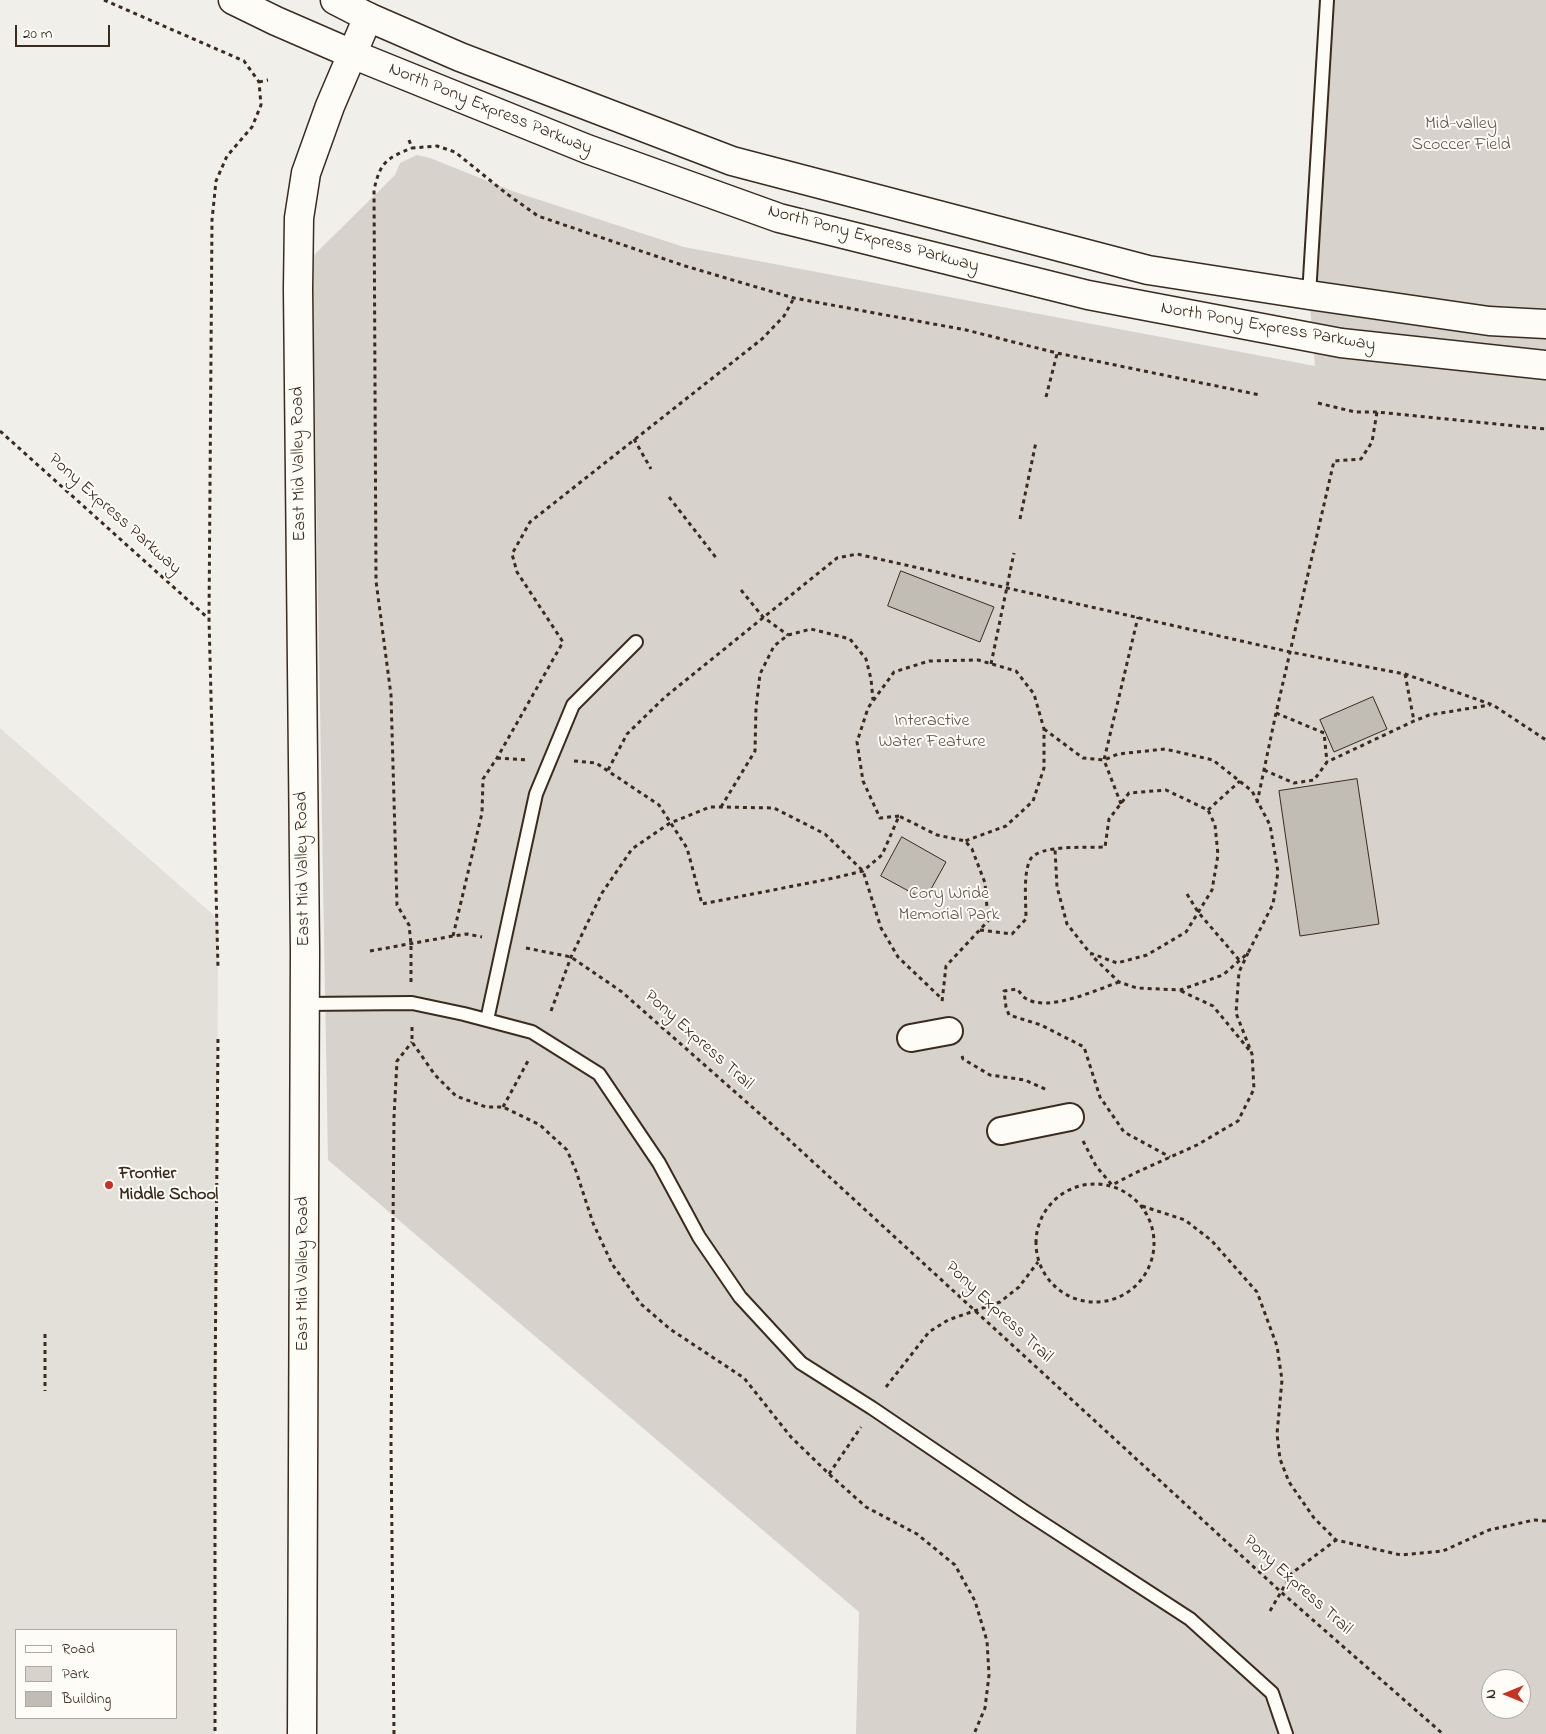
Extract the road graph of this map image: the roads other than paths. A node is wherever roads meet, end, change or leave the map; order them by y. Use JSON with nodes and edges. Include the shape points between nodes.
{"nodes":[{"id":1,"x":233,"y":0,"type":"edge"},
{"id":2,"x":335,"y":0,"type":"edge"},
{"id":3,"x":1327,"y":0,"type":"edge"},
{"id":4,"x":368,"y":17,"type":"junction"},
{"id":5,"x":352,"y":54,"type":"junction"},
{"id":6,"x":1309,"y":295,"type":"junction"},
{"id":7,"x":1546,"y":324,"type":"edge"},
{"id":8,"x":1546,"y":365,"type":"edge"},
{"id":9,"x":636,"y":642,"type":"dead end"},
{"id":10,"x":304,"y":1004,"type":"junction"},
{"id":11,"x":487,"y":1020,"type":"junction"},
{"id":12,"x":949,"y":1031,"type":"road end"},
{"id":13,"x":912,"y":1038,"type":"dead end"},
{"id":14,"x":1070,"y":1116,"type":"road end"},
{"id":15,"x":1001,"y":1131,"type":"dead end"},
{"id":16,"x":302,"y":1734,"type":"edge"},
{"id":17,"x":1286,"y":1734,"type":"edge"}],
"edges":[{"from":1,"to":5,"type":"main road","name":"North Pony Express Parkway"},
{"from":2,"to":4,"type":"main road","name":"North Pony Express Parkway"},
{"from":3,"to":6,"type":"lane"},
{"from":4,"to":5,"type":"main road","name":"East Mid Valley Road"},
{"from":4,"to":6,"type":"main road","name":"North Pony Express Parkway","via":[[460,57],[732,161],[1148,270]]},
{"from":5,"to":8,"type":"main road","name":"North Pony Express Parkway","via":[[587,149],[779,218],[1107,299],[1340,343]]},
{"from":5,"to":10,"type":"main road","name":"East Mid Valley Road","via":[[306,173],[299,218]]},
{"from":6,"to":7,"type":"main road","name":"North Pony Express Parkway","via":[[1490,321]]},
{"from":9,"to":11,"type":"lane","via":[[574,705],[536,794]]},
{"from":10,"to":11,"type":"lane","via":[[412,1003]]},
{"from":10,"to":16,"type":"main road","name":"East Mid Valley Road"},
{"from":11,"to":17,"type":"lane","via":[[532,1032],[599,1074],[659,1163],[699,1237],[740,1297],[801,1364],[1190,1619],[1272,1693]]},
{"from":12,"to":13,"type":"street"},
{"from":14,"to":15,"type":"street"}]}
